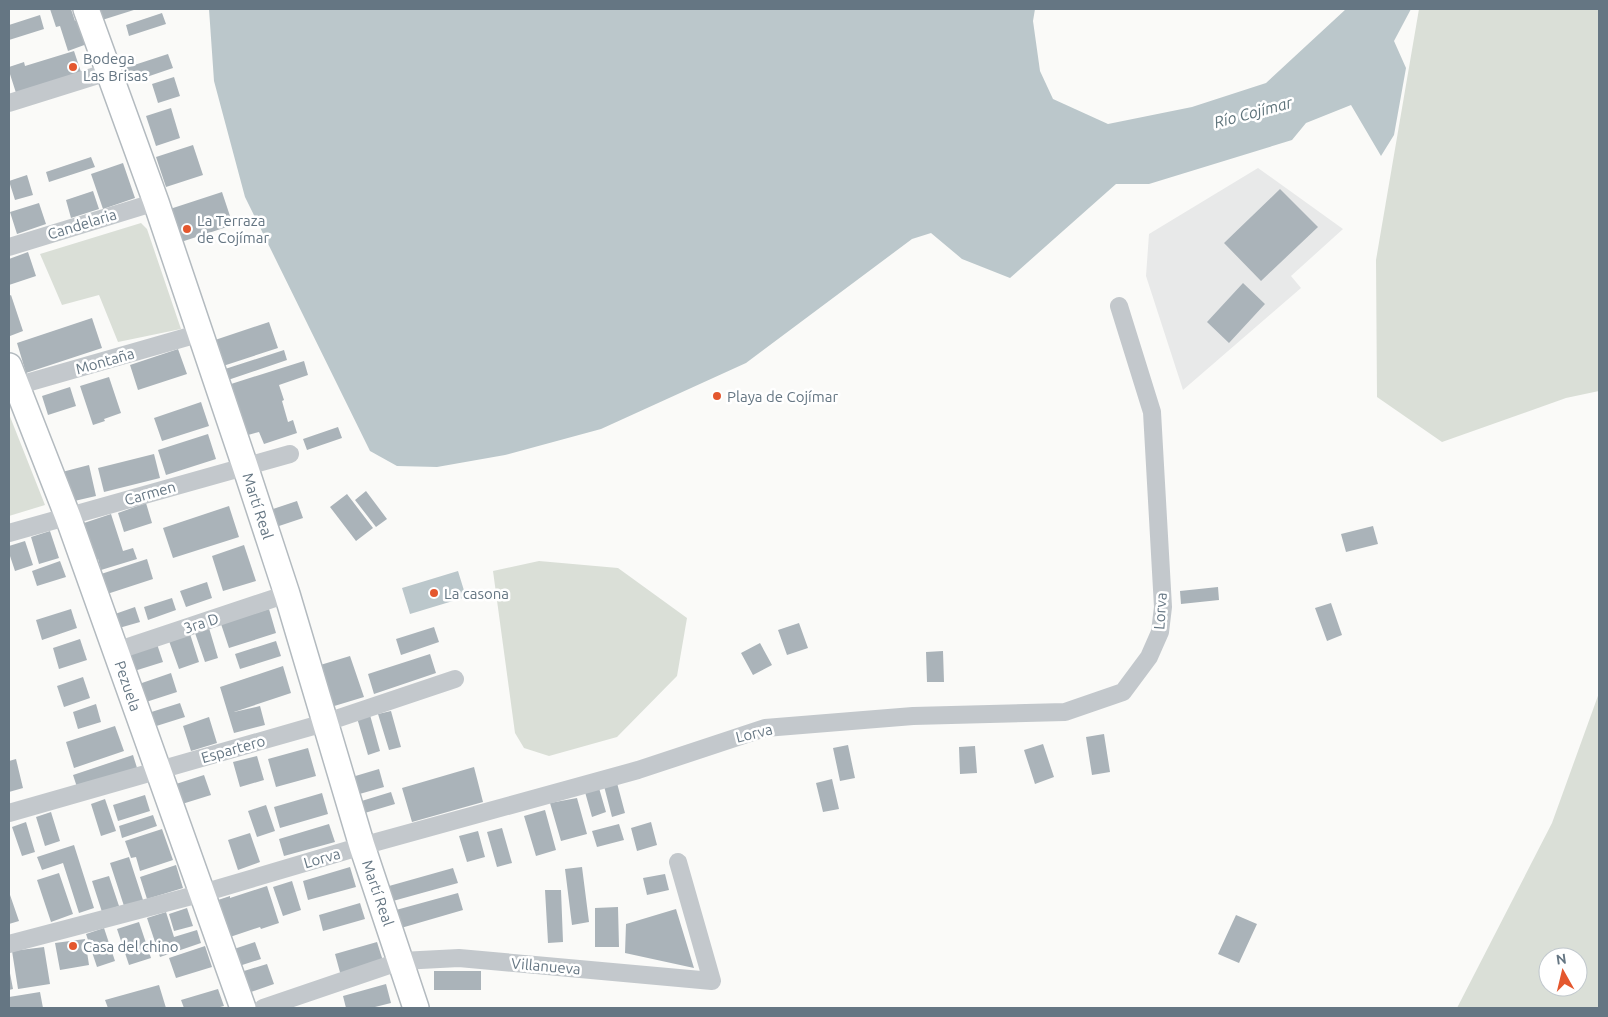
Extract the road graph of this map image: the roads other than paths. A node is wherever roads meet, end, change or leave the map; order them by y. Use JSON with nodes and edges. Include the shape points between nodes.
{"nodes":[{"id":1,"x":86,"y":9,"type":"edge"},
{"id":2,"x":108,"y":72,"type":"junction"},
{"id":3,"x":9,"y":104,"type":"edge"},
{"id":4,"x":156,"y":202,"type":"junction"},
{"id":5,"x":9,"y":247,"type":"edge"},
{"id":6,"x":1119,"y":306,"type":"dead end"},
{"id":7,"x":201,"y":333,"type":"junction"},
{"id":8,"x":11,"y":380,"type":"edge"},
{"id":9,"x":290,"y":454,"type":"dead end"},
{"id":10,"x":245,"y":466,"type":"junction"},
{"id":11,"x":68,"y":517,"type":"junction"},
{"id":12,"x":9,"y":533,"type":"edge"},
{"id":13,"x":287,"y":594,"type":"junction"},
{"id":14,"x":116,"y":651,"type":"junction"},
{"id":15,"x":455,"y":678,"type":"dead end"},
{"id":16,"x":324,"y":723,"type":"junction"},
{"id":17,"x":157,"y":771,"type":"junction"},
{"id":18,"x":9,"y":813,"type":"edge"},
{"id":19,"x":362,"y":846,"type":"junction"},
{"id":20,"x":678,"y":862,"type":"dead end"},
{"id":21,"x":203,"y":893,"type":"junction"},
{"id":22,"x":9,"y":944,"type":"edge"},
{"id":23,"x":402,"y":961,"type":"junction"},
{"id":24,"x":243,"y":1008,"type":"edge"},
{"id":25,"x":263,"y":1008,"type":"edge"},
{"id":26,"x":416,"y":1008,"type":"edge"}],
"edges":[{"from":1,"to":2,"type":"main road","name":"Martí Real"},
{"from":2,"to":3,"type":"street"},
{"from":2,"to":4,"type":"main road","name":"Martí Real"},
{"from":4,"to":5,"type":"street","name":"Candelaria"},
{"from":4,"to":7,"type":"main road","name":"Martí Real"},
{"from":6,"to":19,"type":"street","name":"Lorva","via":[[1152,412],[1163,607],[1160,632],[1149,657],[1123,692],[1065,712],[913,716],[765,728],[638,770]]},
{"from":7,"to":8,"type":"street","name":"Montaña"},
{"from":7,"to":10,"type":"main road","name":"Martí Real"},
{"from":8,"to":11,"type":"main road","name":"Pezuela"},
{"from":9,"to":10,"type":"street","name":"Carmen"},
{"from":10,"to":11,"type":"street","name":"Carmen"},
{"from":10,"to":13,"type":"main road","name":"Martí Real"},
{"from":11,"to":12,"type":"street","name":"Carmen"},
{"from":11,"to":14,"type":"main road","name":"Pezuela"},
{"from":13,"to":14,"type":"street","name":"3ra D"},
{"from":13,"to":16,"type":"main road","name":"Martí Real"},
{"from":14,"to":17,"type":"main road","name":"Pezuela"},
{"from":15,"to":16,"type":"street","name":"Espartero"},
{"from":16,"to":17,"type":"street","name":"Espartero"},
{"from":16,"to":19,"type":"main road","name":"Martí Real"},
{"from":17,"to":18,"type":"street","name":"Espartero"},
{"from":17,"to":21,"type":"main road","name":"Pezuela"},
{"from":19,"to":21,"type":"street","name":"Lorva"},
{"from":19,"to":23,"type":"main road","name":"Martí Real"},
{"from":20,"to":23,"type":"street","name":"Villanueva","via":[[712,981],[459,958]]},
{"from":21,"to":22,"type":"street","name":"Lorva"},
{"from":21,"to":24,"type":"main road","name":"Pezuela"},
{"from":23,"to":25,"type":"street","name":"Villanueva"},
{"from":23,"to":26,"type":"main road","name":"Martí Real"}]}
